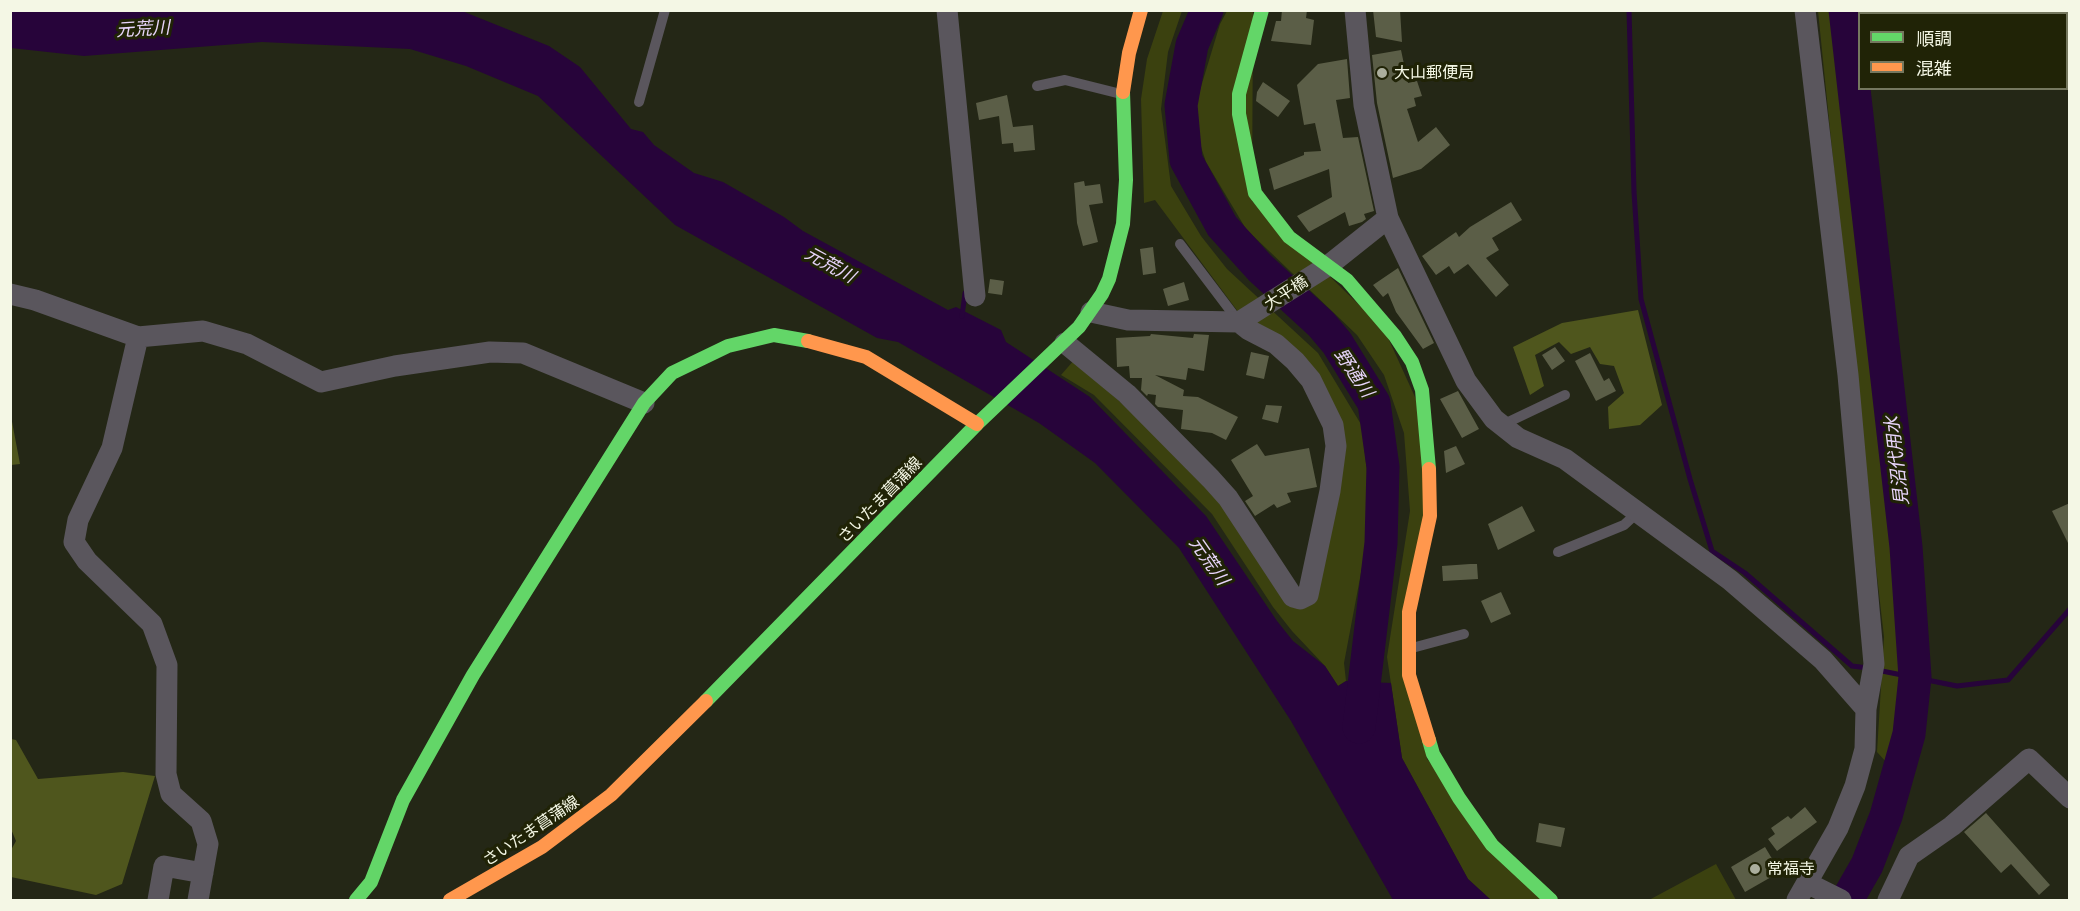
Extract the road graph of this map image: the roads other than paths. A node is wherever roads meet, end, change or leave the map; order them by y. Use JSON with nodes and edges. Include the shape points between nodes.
{"nodes":[{"id":1,"x":665,"y":10,"type":"edge"},
{"id":2,"x":947,"y":10,"type":"edge"},
{"id":3,"x":1141,"y":10,"type":"edge"},
{"id":4,"x":1262,"y":10,"type":"edge"},
{"id":5,"x":1355,"y":10,"type":"edge"},
{"id":6,"x":1805,"y":10,"type":"edge"},
{"id":7,"x":1037,"y":86,"type":"dead end"},
{"id":8,"x":1123,"y":94,"type":"junction"},
{"id":9,"x":639,"y":102,"type":"dead end"},
{"id":10,"x":1388,"y":218,"type":"junction"},
{"id":11,"x":1180,"y":244,"type":"dead end"},
{"id":12,"x":1328,"y":266,"type":"junction"},
{"id":13,"x":10,"y":294,"type":"edge"},
{"id":14,"x":975,"y":296,"type":"dead end"},
{"id":15,"x":1091,"y":312,"type":"junction"},
{"id":16,"x":1242,"y":321,"type":"junction"},
{"id":17,"x":138,"y":337,"type":"junction"},
{"id":18,"x":1063,"y":345,"type":"junction"},
{"id":19,"x":1565,"y":395,"type":"dead end"},
{"id":20,"x":644,"y":403,"type":"junction"},
{"id":21,"x":980,"y":421,"type":"junction"},
{"id":22,"x":1502,"y":425,"type":"junction"},
{"id":23,"x":1638,"y":512,"type":"junction"},
{"id":24,"x":1558,"y":552,"type":"dead end"},
{"id":25,"x":1464,"y":634,"type":"dead end"},
{"id":26,"x":1409,"y":648,"type":"junction"},
{"id":27,"x":1866,"y":709,"type":"junction"},
{"id":28,"x":2070,"y":798,"type":"edge"},
{"id":29,"x":203,"y":873,"type":"junction"},
{"id":30,"x":373,"y":891,"type":"edge"},
{"id":31,"x":1802,"y":892,"type":"edge"},
{"id":32,"x":1838,"y":899,"type":"edge"},
{"id":33,"x":158,"y":900,"type":"edge"},
{"id":34,"x":198,"y":900,"type":"edge"},
{"id":35,"x":356,"y":900,"type":"edge"},
{"id":36,"x":450,"y":900,"type":"edge"},
{"id":37,"x":1551,"y":900,"type":"edge"},
{"id":38,"x":1888,"y":900,"type":"edge"}],
"edges":[{"from":1,"to":9,"type":"lane"},
{"from":2,"to":14,"type":"street"},
{"from":3,"to":8,"type":"street","name":"さいたま菖蒲線"},
{"from":4,"to":12,"type":"street","via":[[1239,94],[1239,114],[1255,193],[1289,237]]},
{"from":5,"to":10,"type":"street","via":[[1364,105]]},
{"from":6,"to":27,"type":"street","via":[[1870,595],[1874,664]]},
{"from":7,"to":8,"type":"lane","via":[[1065,80]]},
{"from":8,"to":15,"type":"street","name":"さいたま菖蒲線","via":[[1124,224],[1109,279]]},
{"from":10,"to":12,"type":"street","name":"大平橋"},
{"from":10,"to":22,"type":"street","via":[[1466,381]]},
{"from":11,"to":16,"type":"lane"},
{"from":12,"to":16,"type":"street","name":"大平橋"},
{"from":12,"to":26,"type":"street","via":[[1347,280],[1395,336],[1412,362],[1422,390],[1430,516],[1409,612]]},
{"from":13,"to":17,"type":"street"},
{"from":15,"to":16,"type":"street","via":[[1128,320]]},
{"from":15,"to":18,"type":"street","name":"さいたま菖蒲線"},
{"from":16,"to":18,"type":"street","via":[[1295,361],[1311,380],[1333,425],[1336,446],[1330,491],[1308,595],[1300,599],[1293,597],[1228,498],[1211,479],[1127,394]]},
{"from":17,"to":20,"type":"street","via":[[202,331],[247,344],[321,382],[490,352],[523,353]]},
{"from":17,"to":29,"type":"street","via":[[112,448],[78,520],[74,542],[87,561],[152,624],[167,665],[166,774],[171,794],[201,821],[208,844]]},
{"from":18,"to":21,"type":"street","name":"さいたま菖蒲線"},
{"from":19,"to":22,"type":"lane"},
{"from":20,"to":21,"type":"street","via":[[672,373],[694,361],[728,346],[774,335],[826,344],[866,357]]},
{"from":20,"to":30,"type":"street","via":[[473,675],[403,800]]},
{"from":21,"to":36,"type":"street","name":"さいたま菖蒲線","via":[[611,795],[542,848]]},
{"from":22,"to":23,"type":"street","via":[[1518,438],[1565,459]]},
{"from":23,"to":24,"type":"lane","via":[[1624,525]]},
{"from":23,"to":27,"type":"street","via":[[1730,580],[1823,660]]},
{"from":25,"to":26,"type":"lane"},
{"from":26,"to":37,"type":"street","via":[[1409,675],[1433,754],[1492,844]]},
{"from":27,"to":31,"type":"street","via":[[1865,749],[1855,786],[1838,828]]},
{"from":28,"to":38,"type":"street","via":[[2029,759],[1909,856]]},
{"from":29,"to":33,"type":"street","via":[[164,866]]},
{"from":29,"to":34,"type":"street"},
{"from":30,"to":35,"type":"street"},
{"from":31,"to":32,"type":"street"}]}
